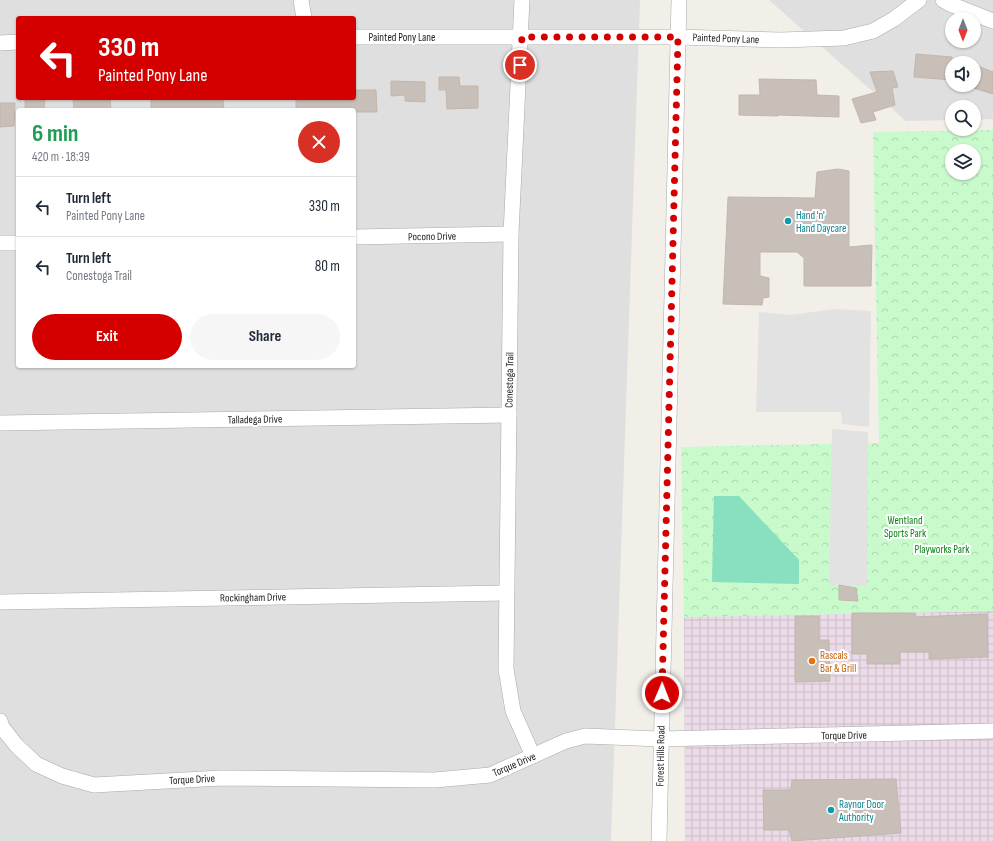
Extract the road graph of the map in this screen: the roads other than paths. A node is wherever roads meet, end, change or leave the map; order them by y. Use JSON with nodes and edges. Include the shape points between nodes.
{"nodes":[{"id":1,"x":301,"y":0,"type":"edge"},
{"id":2,"x":522,"y":0,"type":"edge"},
{"id":3,"x":679,"y":0,"type":"edge"},
{"id":4,"x":919,"y":0,"type":"edge"},
{"id":5,"x":943,"y":0,"type":"edge"},
{"id":6,"x":304,"y":16,"type":"edge"},
{"id":7,"x":993,"y":21,"type":"edge"},
{"id":8,"x":356,"y":37,"type":"edge"},
{"id":9,"x":522,"y":37,"type":"junction"},
{"id":10,"x":678,"y":37,"type":"junction"},
{"id":11,"x":16,"y":42,"type":"edge"},
{"id":12,"x":0,"y":43,"type":"edge"},
{"id":13,"x":511,"y":234,"type":"junction"},
{"id":14,"x":356,"y":237,"type":"edge"},
{"id":15,"x":16,"y":243,"type":"edge"},
{"id":16,"x":0,"y":244,"type":"edge"},
{"id":17,"x":509,"y":415,"type":"junction"},
{"id":18,"x":0,"y":423,"type":"edge"},
{"id":19,"x":506,"y":593,"type":"junction"},
{"id":20,"x":0,"y":602,"type":"edge"},
{"id":21,"x":0,"y":721,"type":"edge"},
{"id":22,"x":993,"y":731,"type":"edge"},
{"id":23,"x":660,"y":739,"type":"junction"},
{"id":24,"x":532,"y":756,"type":"junction"},
{"id":25,"x":659,"y":841,"type":"edge"}],
"edges":[{"from":1,"to":6,"type":"street"},
{"from":2,"to":9,"type":"street","name":"Conestoga Trail"},
{"from":3,"to":10,"type":"street","name":"Forest Hills Road"},
{"from":4,"to":10,"type":"street","name":"Painted Pony Lane","via":[[873,31],[844,38],[780,40]]},
{"from":5,"to":7,"type":"street"},
{"from":8,"to":9,"type":"street","name":"Painted Pony Lane"},
{"from":9,"to":10,"type":"street","name":"Painted Pony Lane"},
{"from":9,"to":13,"type":"street","name":"Conestoga Trail"},
{"from":10,"to":23,"type":"street","name":"Forest Hills Road"},
{"from":11,"to":12,"type":"street"},
{"from":13,"to":14,"type":"street","name":"Pocono Drive"},
{"from":13,"to":17,"type":"street","name":"Conestoga Trail"},
{"from":15,"to":16,"type":"street"},
{"from":17,"to":18,"type":"street","name":"Talladega Drive"},
{"from":17,"to":19,"type":"street","name":"Conestoga Trail"},
{"from":19,"to":20,"type":"street","name":"Rockingham Drive"},
{"from":19,"to":24,"type":"street","name":"Conestoga Trail","via":[[506,669],[511,704]]},
{"from":21,"to":24,"type":"street","name":"Torque Drive","via":[[16,745],[36,764],[62,776],[94,785],[221,778],[435,780],[490,774]]},
{"from":22,"to":23,"type":"street","name":"Torque Drive"},
{"from":23,"to":24,"type":"street","name":"Torque Drive","via":[[585,736],[566,741]]},
{"from":23,"to":25,"type":"street","name":"Forest Hills Road"}]}
